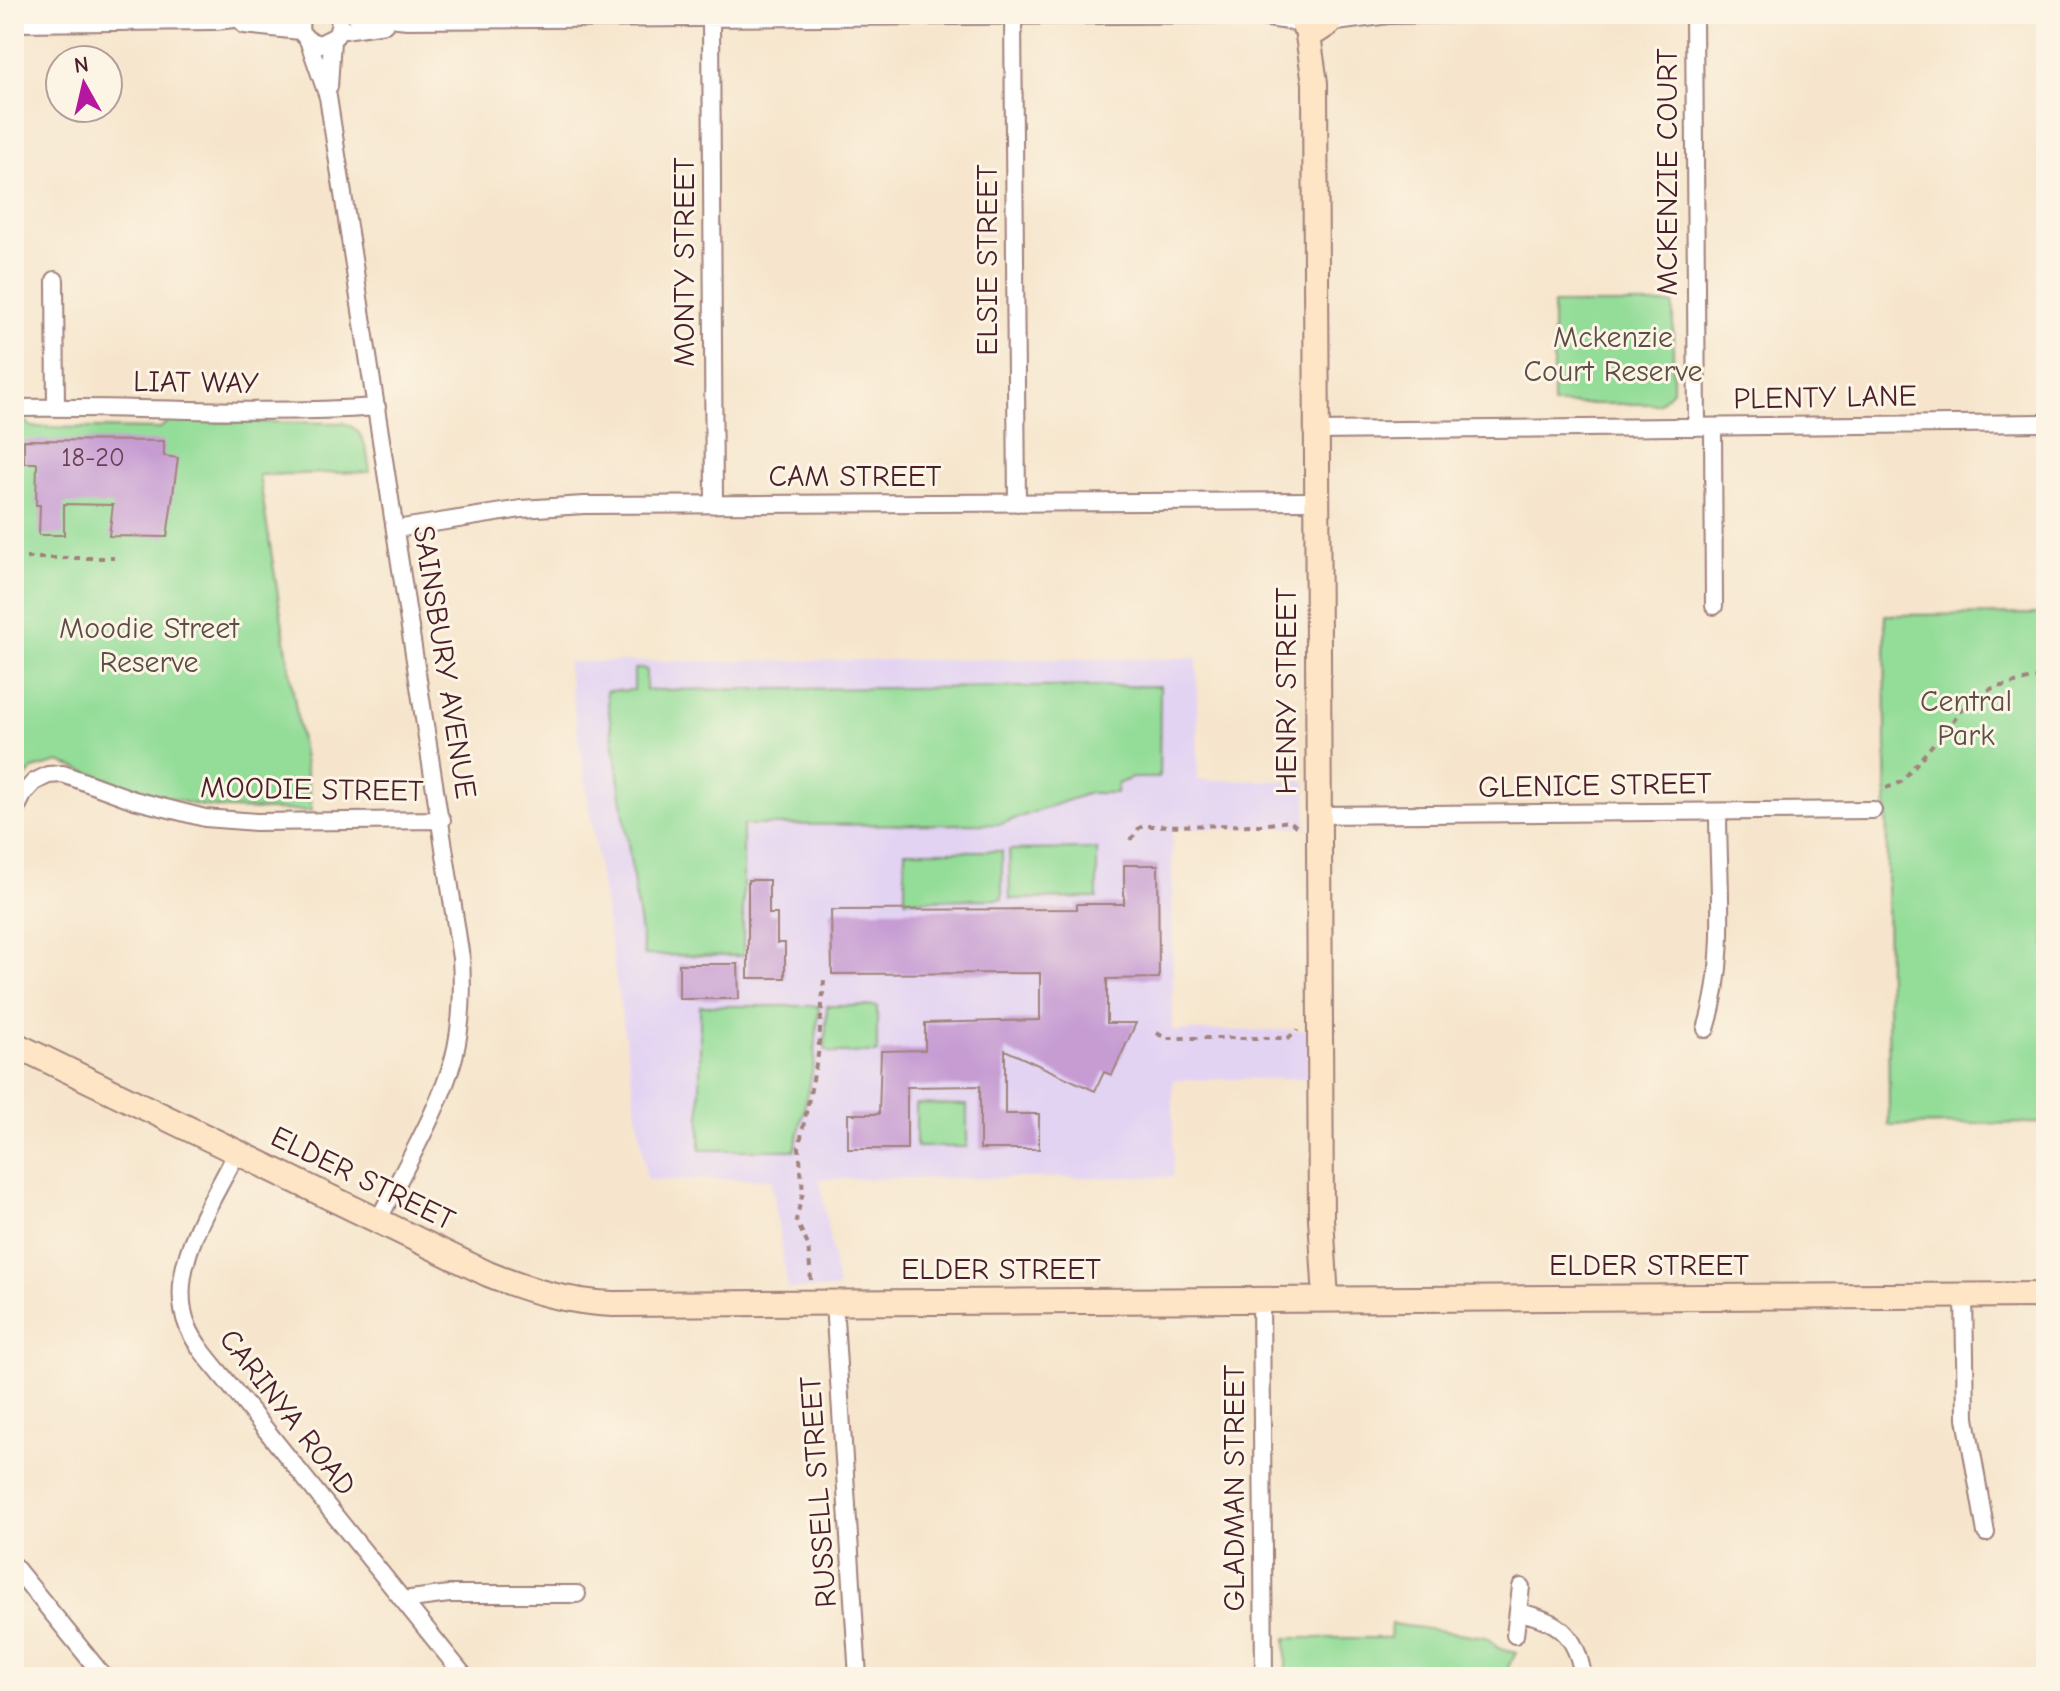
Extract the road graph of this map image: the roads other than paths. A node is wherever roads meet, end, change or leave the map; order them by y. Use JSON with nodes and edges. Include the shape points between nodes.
{"nodes":[{"id":1,"x":283,"y":14,"type":"edge"},
{"id":2,"x":338,"y":14,"type":"edge"},
{"id":3,"x":354,"y":14,"type":"edge"},
{"id":4,"x":1252,"y":14,"type":"edge"},
{"id":5,"x":1387,"y":14,"type":"edge"},
{"id":6,"x":1461,"y":14,"type":"edge"},
{"id":7,"x":1694,"y":14,"type":"edge"},
{"id":8,"x":1013,"y":16,"type":"junction"},
{"id":9,"x":618,"y":17,"type":"edge"},
{"id":10,"x":711,"y":18,"type":"junction"},
{"id":11,"x":407,"y":20,"type":"junction"},
{"id":12,"x":215,"y":21,"type":"junction"},
{"id":13,"x":1315,"y":22,"type":"edge"},
{"id":14,"x":14,"y":23,"type":"edge"},
{"id":15,"x":303,"y":28,"type":"edge"},
{"id":16,"x":335,"y":36,"type":"junction"},
{"id":17,"x":328,"y":97,"type":"junction"},
{"id":18,"x":55,"y":280,"type":"dead end"},
{"id":19,"x":56,"y":407,"type":"junction"},
{"id":20,"x":377,"y":407,"type":"junction"},
{"id":21,"x":14,"y":408,"type":"edge"},
{"id":22,"x":2046,"y":423,"type":"edge"},
{"id":23,"x":1705,"y":427,"type":"junction"},
{"id":24,"x":1316,"y":431,"type":"junction"},
{"id":25,"x":1317,"y":501,"type":"junction"},
{"id":26,"x":1017,"y":503,"type":"junction"},
{"id":27,"x":714,"y":505,"type":"junction"},
{"id":28,"x":396,"y":529,"type":"junction"},
{"id":29,"x":1714,"y":606,"type":"dead end"},
{"id":30,"x":1873,"y":810,"type":"dead end"},
{"id":31,"x":1718,"y":812,"type":"junction"},
{"id":32,"x":14,"y":813,"type":"edge"},
{"id":33,"x":442,"y":820,"type":"junction"},
{"id":34,"x":1310,"y":824,"type":"junction"},
{"id":35,"x":1706,"y":1029,"type":"dead end"},
{"id":36,"x":14,"y":1044,"type":"edge"},
{"id":37,"x":237,"y":1152,"type":"junction"},
{"id":38,"x":378,"y":1221,"type":"junction"},
{"id":39,"x":1964,"y":1295,"type":"junction"},
{"id":40,"x":2046,"y":1295,"type":"edge"},
{"id":41,"x":1261,"y":1299,"type":"junction"},
{"id":42,"x":1326,"y":1299,"type":"junction"},
{"id":43,"x":834,"y":1303,"type":"junction"},
{"id":44,"x":1986,"y":1533,"type":"dead end"},
{"id":45,"x":14,"y":1566,"type":"edge"},
{"id":46,"x":1521,"y":1587,"type":"dead end"},
{"id":47,"x":577,"y":1594,"type":"dead end"},
{"id":48,"x":403,"y":1600,"type":"junction"},
{"id":49,"x":1518,"y":1612,"type":"junction"},
{"id":50,"x":1515,"y":1635,"type":"dead end"},
{"id":51,"x":104,"y":1677,"type":"edge"},
{"id":52,"x":465,"y":1677,"type":"edge"},
{"id":53,"x":858,"y":1677,"type":"edge"},
{"id":54,"x":1264,"y":1677,"type":"edge"},
{"id":55,"x":1583,"y":1677,"type":"edge"}],
"edges":[{"from":1,"to":12,"type":"street"},
{"from":2,"to":16,"type":"street","name":"SAINSBURY AVENUE"},
{"from":3,"to":11,"type":"street"},
{"from":4,"to":8,"type":"street"},
{"from":4,"to":13,"type":"street"},
{"from":5,"to":6,"type":"street"},
{"from":5,"to":13,"type":"street"},
{"from":7,"to":23,"type":"street","name":"MCKENZIE COURT"},
{"from":8,"to":10,"type":"street"},
{"from":8,"to":26,"type":"street","name":"ELSIE STREET"},
{"from":9,"to":10,"type":"street"},
{"from":9,"to":11,"type":"street"},
{"from":10,"to":27,"type":"street","name":"MONTY STREET"},
{"from":11,"to":16,"type":"street"},
{"from":12,"to":14,"type":"street"},
{"from":12,"to":15,"type":"street"},
{"from":13,"to":24,"type":"street","name":"HENRY STREET"},
{"from":15,"to":16,"type":"street","via":[[320,44]]},
{"from":15,"to":17,"type":"street","name":"SAINSBURY AVENUE"},
{"from":16,"to":17,"type":"street","name":"SAINSBURY AVENUE"},
{"from":17,"to":20,"type":"street","name":"SAINSBURY AVENUE"},
{"from":18,"to":19,"type":"street"},
{"from":19,"to":20,"type":"street","name":"LIAT WAY","via":[[238,412]]},
{"from":19,"to":21,"type":"street","name":"LIAT WAY"},
{"from":20,"to":28,"type":"street","name":"SAINSBURY AVENUE"},
{"from":22,"to":23,"type":"street","name":"PLENTY LANE"},
{"from":23,"to":24,"type":"street","name":"PLENTY LANE"},
{"from":23,"to":29,"type":"street","name":"MCKENZIE COURT"},
{"from":24,"to":25,"type":"street","name":"HENRY STREET"},
{"from":25,"to":26,"type":"street","name":"CAM STREET"},
{"from":25,"to":34,"type":"street","name":"HENRY STREET"},
{"from":26,"to":27,"type":"street","name":"CAM STREET"},
{"from":27,"to":28,"type":"street","name":"CAM STREET","via":[[521,509]]},
{"from":28,"to":33,"type":"street","name":"SAINSBURY AVENUE"},
{"from":30,"to":31,"type":"street","name":"GLENICE STREET"},
{"from":31,"to":34,"type":"street","name":"GLENICE STREET"},
{"from":31,"to":35,"type":"street","via":[[1719,965]]},
{"from":32,"to":33,"type":"street","name":"MOODIE STREET","via":[[34,782],[63,774],[205,818]]},
{"from":33,"to":38,"type":"street","name":"SAINSBURY AVENUE","via":[[461,958],[458,1037],[439,1097]]},
{"from":34,"to":42,"type":"street","name":"HENRY STREET"},
{"from":36,"to":37,"type":"street","name":"ELDER STREET"},
{"from":37,"to":38,"type":"street","name":"ELDER STREET"},
{"from":37,"to":48,"type":"street","name":"CARINYA ROAD","via":[[184,1266],[181,1300],[189,1331]]},
{"from":38,"to":43,"type":"street","name":"ELDER STREET","via":[[488,1274],[555,1298],[613,1304]]},
{"from":39,"to":40,"type":"street","name":"ELDER STREET"},
{"from":39,"to":42,"type":"street","name":"ELDER STREET"},
{"from":39,"to":44,"type":"street","via":[[1966,1418]]},
{"from":41,"to":42,"type":"street","name":"ELDER STREET"},
{"from":41,"to":43,"type":"street","name":"ELDER STREET"},
{"from":41,"to":54,"type":"street","name":"GLADMAN STREET"},
{"from":43,"to":53,"type":"street","name":"RUSSELL STREET"},
{"from":45,"to":51,"type":"street"},
{"from":46,"to":49,"type":"street"},
{"from":47,"to":48,"type":"street","via":[[449,1594]]},
{"from":48,"to":52,"type":"street","name":"CARINYA ROAD"},
{"from":49,"to":50,"type":"street"},
{"from":49,"to":55,"type":"street","via":[[1542,1617],[1566,1633],[1575,1645]]}]}
